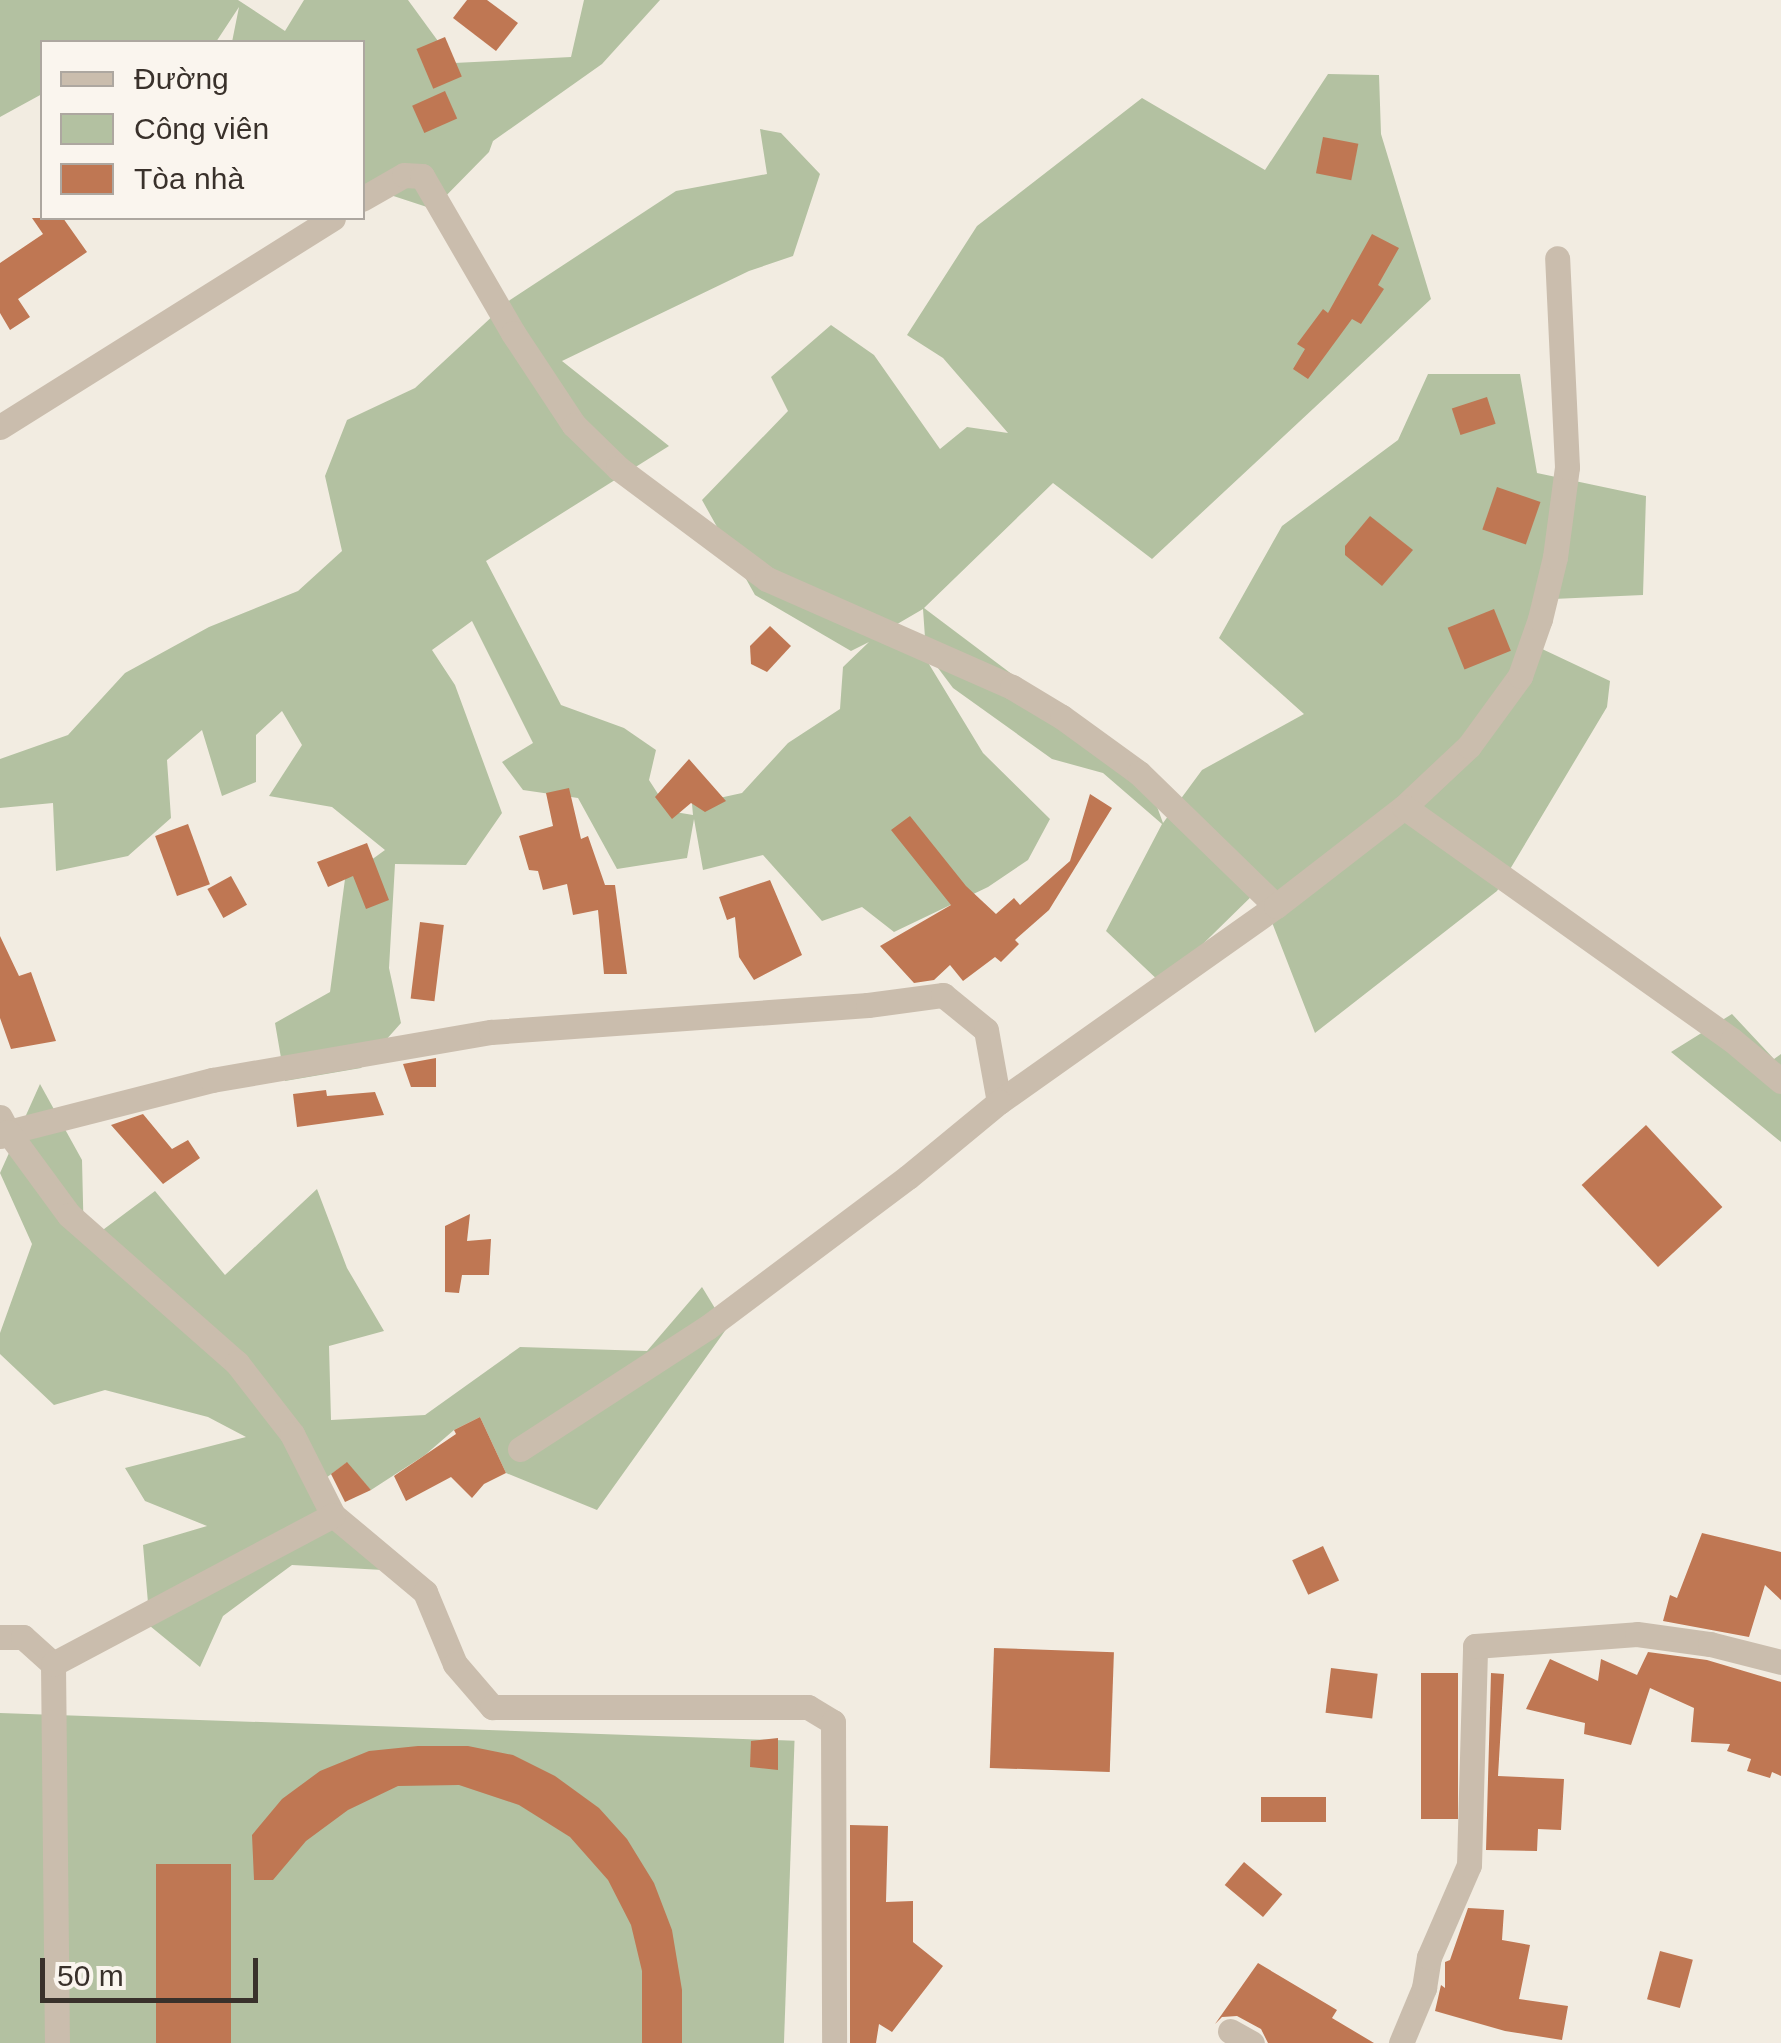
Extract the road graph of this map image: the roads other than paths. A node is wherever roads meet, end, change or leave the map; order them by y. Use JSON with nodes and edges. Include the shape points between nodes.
{"nodes":[{"id":1,"x":365,"y":197,"type":"edge"},
{"id":2,"x":330,"y":220,"type":"edge"},
{"id":3,"x":1557,"y":258,"type":"dead end"},
{"id":4,"x":0,"y":427,"type":"edge"},
{"id":5,"x":1404,"y":807,"type":"junction"},
{"id":6,"x":1276,"y":906,"type":"junction"},
{"id":7,"x":1781,"y":1081,"type":"edge"},
{"id":8,"x":999,"y":1102,"type":"junction"},
{"id":9,"x":3,"y":1128,"type":"edge"},
{"id":10,"x":520,"y":1449,"type":"dead end"},
{"id":11,"x":333,"y":1515,"type":"junction"},
{"id":12,"x":0,"y":1637,"type":"edge"},
{"id":13,"x":1781,"y":1662,"type":"edge"},
{"id":14,"x":53,"y":1664,"type":"junction"},
{"id":15,"x":57,"y":2043,"type":"edge"},
{"id":16,"x":834,"y":2043,"type":"edge"},
{"id":17,"x":1401,"y":2043,"type":"edge"}],
"edges":[{"from":1,"to":6,"type":"street","via":[[404,175],[422,176],[512,334],[574,425],[618,468],[767,579],[1012,686],[1062,716],[1139,772]]},
{"from":2,"to":4,"type":"street"},
{"from":3,"to":5,"type":"street","via":[[1567,467],[1540,620],[1520,676],[1469,746]]},
{"from":5,"to":6,"type":"street"},
{"from":5,"to":7,"type":"street"},
{"from":6,"to":8,"type":"street"},
{"from":8,"to":9,"type":"street","via":[[986,1030],[944,995],[491,1032],[212,1080]]},
{"from":8,"to":10,"type":"street","via":[[708,1327]]},
{"from":9,"to":11,"type":"street","via":[[70,1215],[237,1364],[292,1434]]},
{"from":11,"to":14,"type":"street"},
{"from":11,"to":16,"type":"street","via":[[425,1592],[455,1664],[492,1707],[808,1707],[833,1722]]},
{"from":12,"to":14,"type":"street","via":[[23,1637]]},
{"from":13,"to":17,"type":"street","via":[[1637,1634],[1475,1646],[1469,1866],[1428,1957],[1424,1988]]},
{"from":14,"to":15,"type":"street"}]}
